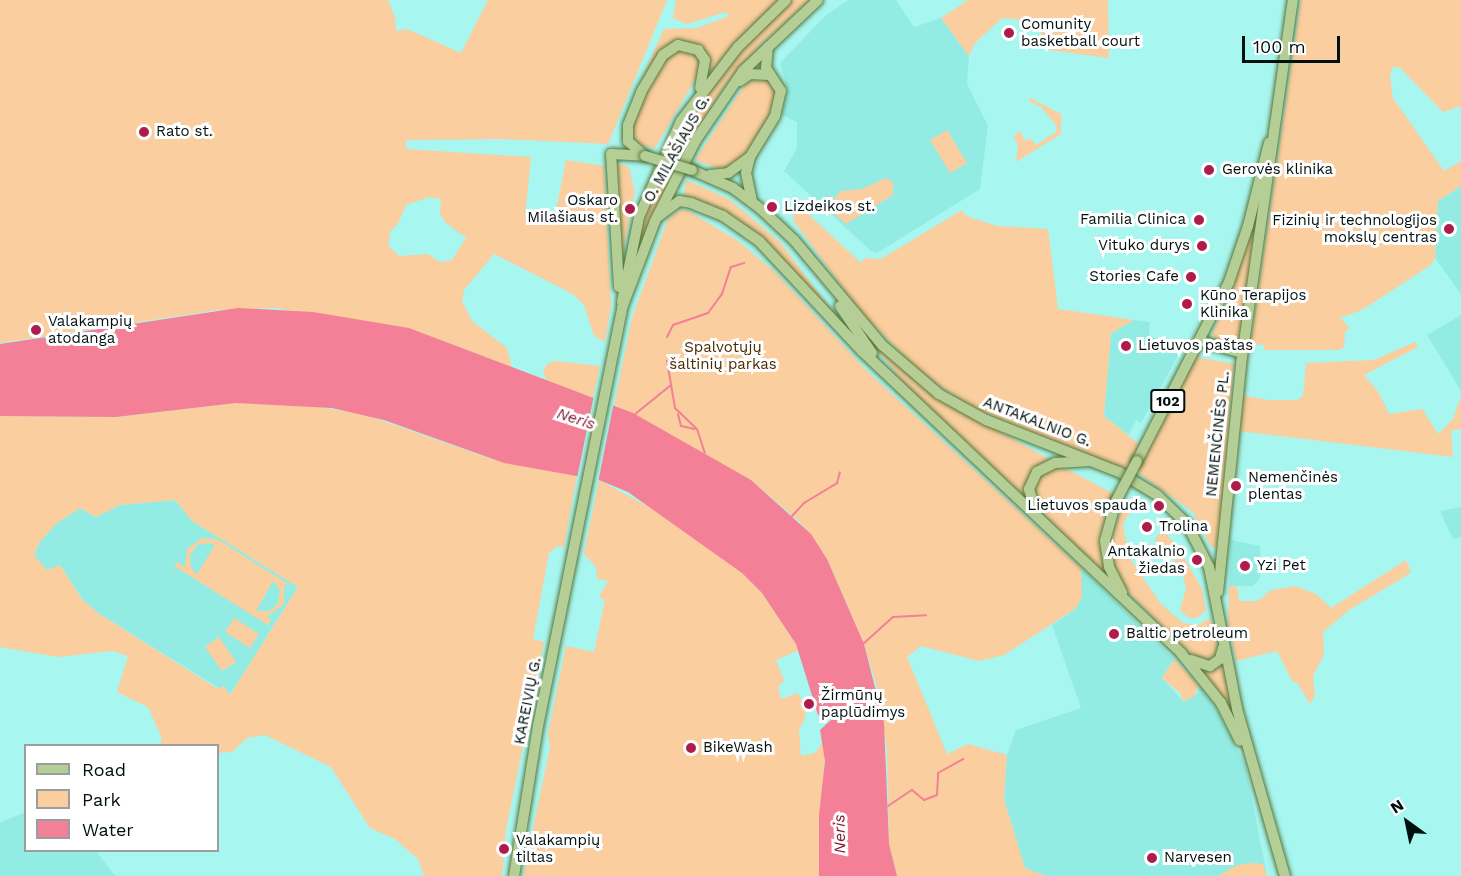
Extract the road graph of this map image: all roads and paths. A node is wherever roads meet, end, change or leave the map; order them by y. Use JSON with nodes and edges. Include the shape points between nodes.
{"nodes":[{"id":1,"x":786,"y":0,"type":"edge"},
{"id":2,"x":818,"y":0,"type":"edge"},
{"id":3,"x":1293,"y":0,"type":"edge"},
{"id":4,"x":769,"y":44,"type":"junction"},
{"id":5,"x":770,"y":75,"type":"junction"},
{"id":6,"x":730,"y":88,"type":"junction"},
{"id":7,"x":697,"y":97,"type":"junction"},
{"id":8,"x":1272,"y":131,"type":"junction"},
{"id":9,"x":645,"y":156,"type":"junction"},
{"id":10,"x":750,"y":157,"type":"junction"},
{"id":11,"x":706,"y":175,"type":"junction"},
{"id":12,"x":752,"y":201,"type":"junction"},
{"id":13,"x":655,"y":221,"type":"junction"},
{"id":14,"x":829,"y":286,"type":"junction"},
{"id":15,"x":622,"y":308,"type":"junction"},
{"id":16,"x":1200,"y":341,"type":"junction"},
{"id":17,"x":1242,"y":353,"type":"junction"},
{"id":18,"x":896,"y":384,"type":"junction"},
{"id":19,"x":1094,"y":460,"type":"junction"},
{"id":20,"x":1038,"y":516,"type":"junction"},
{"id":21,"x":577,"y":534,"type":"joint"},
{"id":22,"x":1218,"y":599,"type":"junction"},
{"id":23,"x":1128,"y":603,"type":"junction"},
{"id":24,"x":1224,"y":645,"type":"junction"},
{"id":25,"x":1181,"y":653,"type":"junction"},
{"id":26,"x":1256,"y":784,"type":"junction"},
{"id":27,"x":514,"y":876,"type":"edge"},
{"id":28,"x":1285,"y":876,"type":"edge"}],
"edges":[{"from":1,"to":7,"type":"main road","name":"O. MILAŠIAUS G.","via":[[738,47]]},
{"from":2,"to":4,"type":"main road","name":"O. MILAŠIAUS G."},
{"from":3,"to":8,"type":"main road","name":"NEMENČINĖS PL.","number":"102"},
{"from":4,"to":5,"type":"main road","via":[[765,64]]},
{"from":4,"to":6,"type":"main road","name":"O. MILAŠIAUS G."},
{"from":5,"to":6,"type":"main road","via":[[750,75]]},
{"from":5,"to":10,"type":"main road","via":[[781,91],[779,107]]},
{"from":6,"to":13,"type":"main road","name":"O. MILAŠIAUS G.","via":[[696,140]]},
{"from":7,"to":9,"type":"main road","via":[[705,60],[692,46],[678,45],[663,56],[631,112],[628,141]]},
{"from":7,"to":15,"type":"main road","name":"O. MILAŠIAUS G.","via":[[645,197],[625,274]]},
{"from":8,"to":16,"type":"main road","name":"NEMENČINĖS PL.","number":"102","via":[[1237,260]]},
{"from":8,"to":17,"type":"main road","name":"NEMENČINĖS PL.","number":"102","via":[[1272,160]]},
{"from":9,"to":11,"type":"main road","name":"ANTAKALNIO G.","bridge":true},
{"from":9,"to":15,"type":"main road","name":"ANTAKALNIO G.","via":[[611,154]]},
{"from":10,"to":11,"type":"main road","via":[[728,173]]},
{"from":10,"to":12,"type":"main road","via":[[746,173]]},
{"from":11,"to":12,"type":"main road","name":"ANTAKALNIO G."},
{"from":12,"to":14,"type":"main road","name":"ANTAKALNIO G.","via":[[794,240]]},
{"from":13,"to":15,"type":"main road","name":"O. MILAŠIAUS G."},
{"from":13,"to":18,"type":"main road","name":"ANTAKALNIO G.","via":[[672,205],[684,201],[737,224],[773,254]]},
{"from":14,"to":18,"type":"main road","via":[[847,318]]},
{"from":14,"to":19,"type":"main road","name":"ANTAKALNIO G.","via":[[882,345],[939,394],[986,420]]},
{"from":15,"to":21,"type":"main road","name":"O. MILAŠIAUS G."},
{"from":16,"to":17,"type":"main road"},
{"from":16,"to":23,"type":"main road","name":"NEMENČINĖS PL.","number":"102","bridge":true,"via":[[1116,501],[1106,530],[1106,554],[1113,577]]},
{"from":17,"to":22,"type":"main road","name":"NEMENČINĖS PL.","number":"102"},
{"from":18,"to":20,"type":"main road","name":"ANTAKALNIO G."},
{"from":19,"to":20,"type":"main road","via":[[1055,463],[1037,472],[1029,489]]},
{"from":19,"to":22,"type":"main road","name":"ANTAKALNIO G.","via":[[1138,483],[1179,514],[1204,552]]},
{"from":20,"to":23,"type":"main road","name":"ANTAKALNIO G."},
{"from":21,"to":27,"type":"main road","name":"KAREIVIŲ G."},
{"from":22,"to":24,"type":"main road","name":"ANTAKALNIO G.","number":"102"},
{"from":23,"to":25,"type":"main road","name":"ANTAKALNIO G.","number":"102"},
{"from":24,"to":25,"type":"main road","via":[[1220,659],[1210,666]]},
{"from":24,"to":26,"type":"main road","name":"ANTAKALNIO G.","number":"102"},
{"from":25,"to":26,"type":"main road","name":"ANTAKALNIO G.","number":"102","via":[[1221,703]]},
{"from":26,"to":28,"type":"main road","name":"ANTAKALNIO G.","number":"102"}]}
